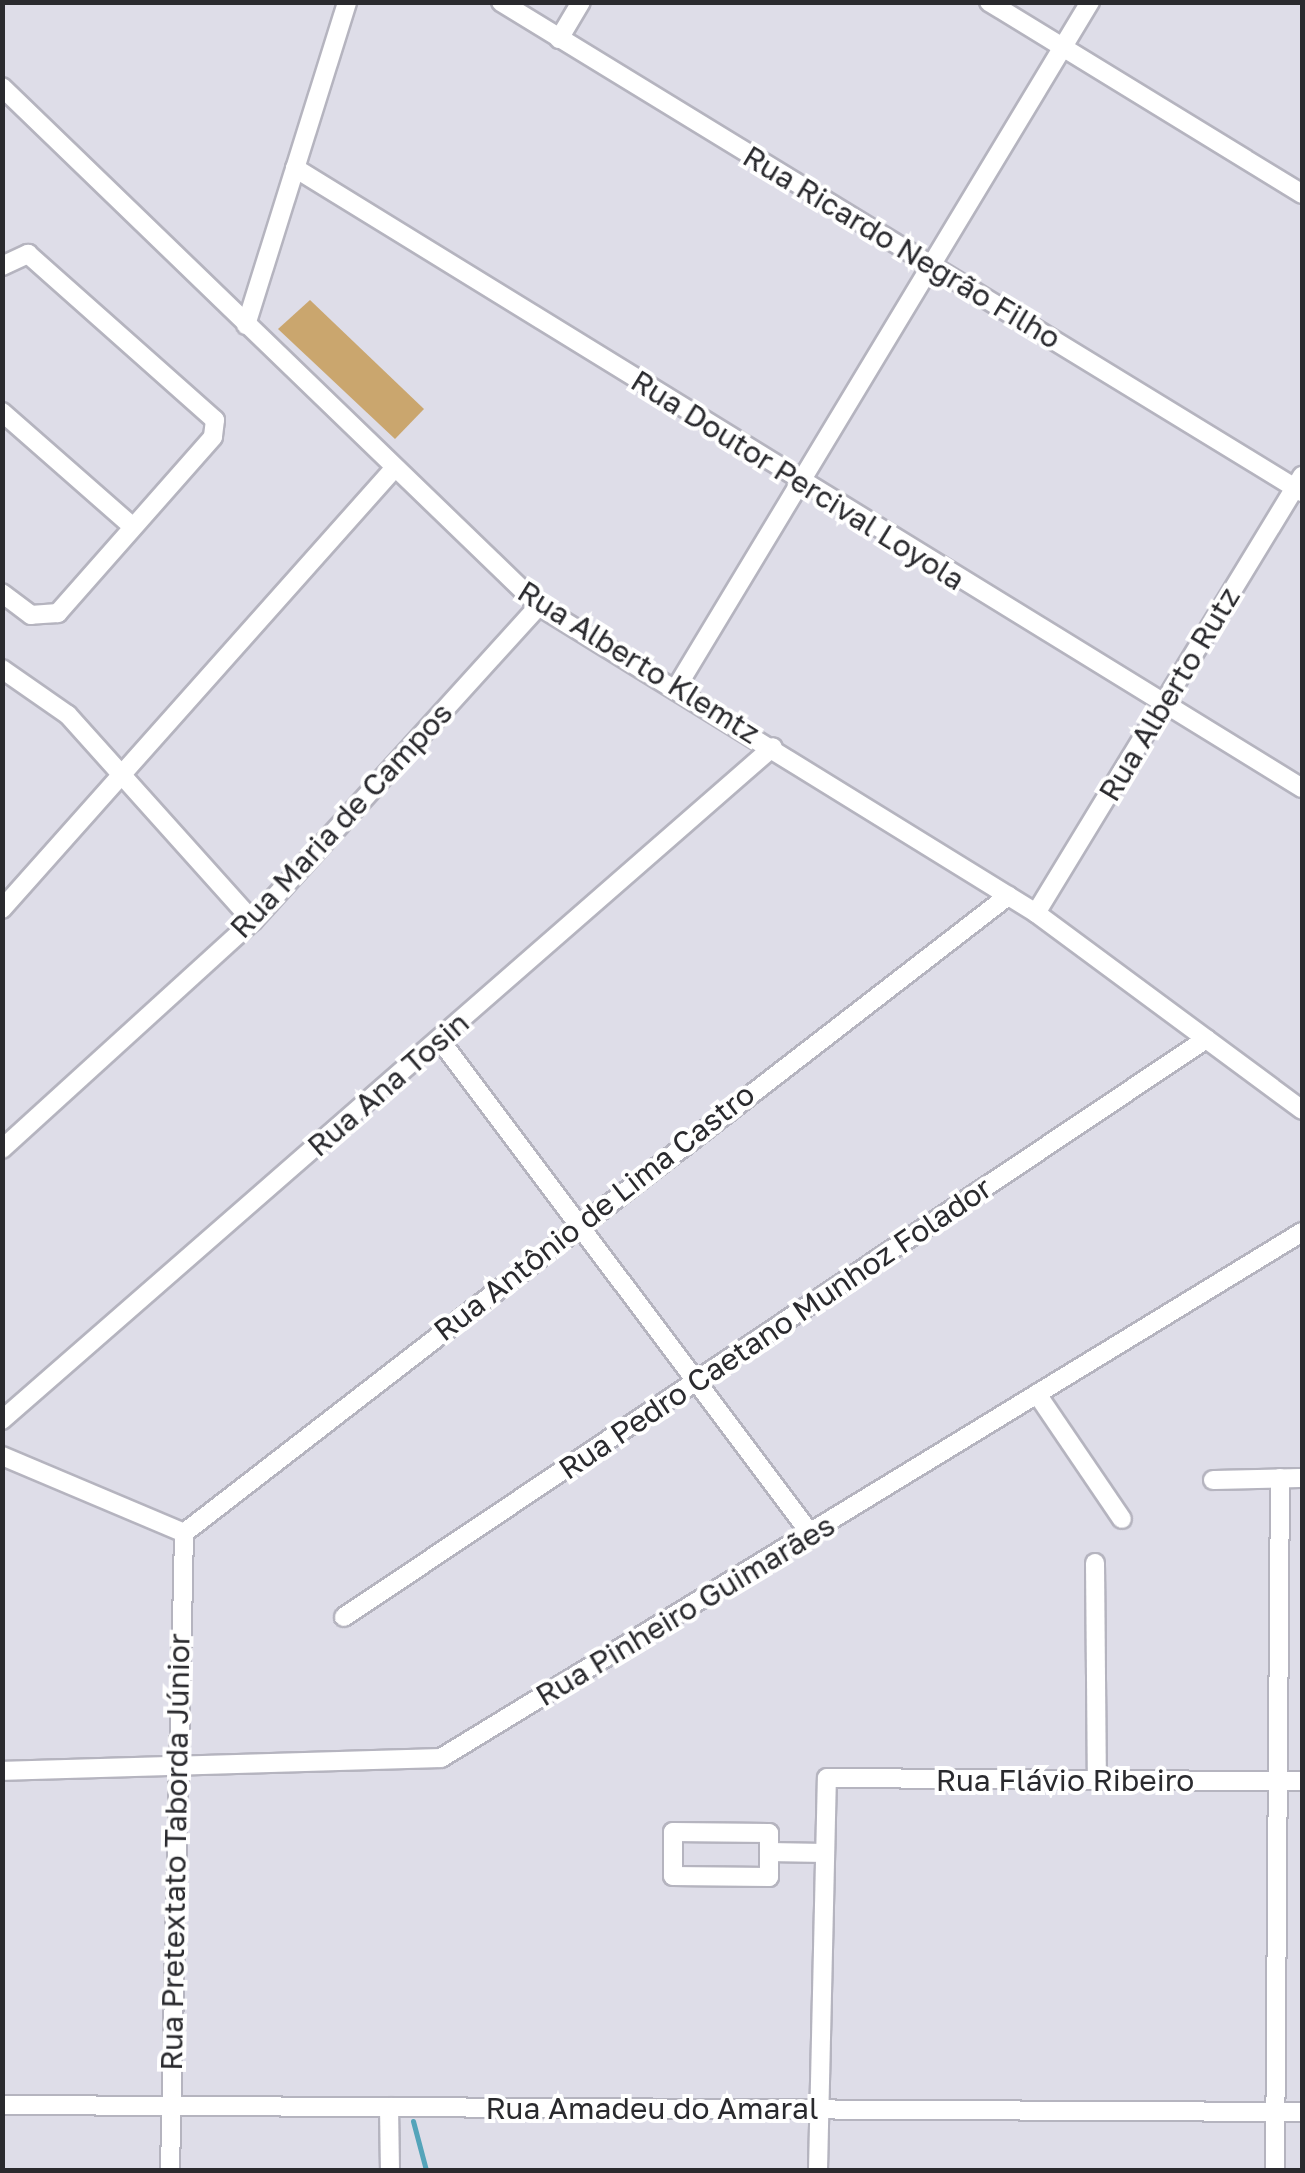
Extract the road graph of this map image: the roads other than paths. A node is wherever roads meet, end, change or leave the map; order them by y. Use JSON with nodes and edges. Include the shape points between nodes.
{"nodes":[{"id":1,"x":347,"y":2,"type":"edge"},
{"id":2,"x":502,"y":2,"type":"edge"},
{"id":3,"x":582,"y":2,"type":"edge"},
{"id":4,"x":989,"y":2,"type":"edge"},
{"id":5,"x":1090,"y":2,"type":"edge"},
{"id":6,"x":559,"y":39,"type":"junction"},
{"id":7,"x":1062,"y":48,"type":"junction"},
{"id":8,"x":2,"y":87,"type":"edge"},
{"id":9,"x":296,"y":168,"type":"junction"},
{"id":10,"x":1302,"y":194,"type":"edge"},
{"id":11,"x":932,"y":265,"type":"junction"},
{"id":12,"x":2,"y":266,"type":"edge"},
{"id":13,"x":246,"y":325,"type":"junction"},
{"id":14,"x":2,"y":412,"type":"edge"},
{"id":15,"x":392,"y":471,"type":"junction"},
{"id":16,"x":800,"y":484,"type":"junction"},
{"id":17,"x":1300,"y":485,"type":"edge"},
{"id":18,"x":134,"y":527,"type":"junction"},
{"id":19,"x":2,"y":593,"type":"edge"},
{"id":20,"x":540,"y":606,"type":"junction"},
{"id":21,"x":6,"y":677,"type":"edge"},
{"id":22,"x":678,"y":685,"type":"junction"},
{"id":23,"x":1164,"y":704,"type":"junction"},
{"id":24,"x":773,"y":747,"type":"junction"},
{"id":25,"x":121,"y":774,"type":"junction"},
{"id":26,"x":1302,"y":788,"type":"edge"},
{"id":27,"x":1008,"y":896,"type":"junction"},
{"id":28,"x":2,"y":909,"type":"edge"},
{"id":29,"x":1036,"y":913,"type":"junction"},
{"id":30,"x":253,"y":921,"type":"junction"},
{"id":31,"x":1206,"y":1038,"type":"junction"},
{"id":32,"x":440,"y":1040,"type":"junction"},
{"id":33,"x":1300,"y":1103,"type":"edge"},
{"id":34,"x":2,"y":1150,"type":"edge"},
{"id":35,"x":580,"y":1221,"type":"junction"},
{"id":36,"x":1302,"y":1232,"type":"edge"},
{"id":37,"x":700,"y":1378,"type":"junction"},
{"id":38,"x":1037,"y":1394,"type":"junction"},
{"id":39,"x":2,"y":1420,"type":"edge"},
{"id":40,"x":2,"y":1456,"type":"edge"},
{"id":41,"x":1280,"y":1478,"type":"junction"},
{"id":42,"x":1302,"y":1478,"type":"edge"},
{"id":43,"x":1213,"y":1480,"type":"dead end"},
{"id":44,"x":1122,"y":1519,"type":"dead end"},
{"id":45,"x":184,"y":1533,"type":"junction"},
{"id":46,"x":810,"y":1533,"type":"junction"},
{"id":47,"x":1095,"y":1563,"type":"dead end"},
{"id":48,"x":344,"y":1616,"type":"dead end"},
{"id":49,"x":174,"y":1767,"type":"junction"},
{"id":50,"x":2,"y":1770,"type":"edge"},
{"id":51,"x":1097,"y":1780,"type":"junction"},
{"id":52,"x":1278,"y":1781,"type":"junction"},
{"id":53,"x":1302,"y":1781,"type":"edge"},
{"id":54,"x":769,"y":1852,"type":"junction"},
{"id":55,"x":825,"y":1853,"type":"junction"},
{"id":56,"x":2,"y":2105,"type":"edge"},
{"id":57,"x":169,"y":2106,"type":"junction"},
{"id":58,"x":388,"y":2106,"type":"junction"},
{"id":59,"x":818,"y":2110,"type":"junction"},
{"id":60,"x":1275,"y":2112,"type":"junction"},
{"id":61,"x":1302,"y":2112,"type":"edge"},
{"id":62,"x":170,"y":2170,"type":"edge"},
{"id":63,"x":390,"y":2170,"type":"edge"},
{"id":64,"x":818,"y":2170,"type":"edge"},
{"id":65,"x":1275,"y":2170,"type":"edge"}],
"edges":[{"from":1,"to":9,"type":"street"},
{"from":2,"to":6,"type":"street","name":"Rua Ricardo Negrão Filho"},
{"from":3,"to":6,"type":"street"},
{"from":4,"to":7,"type":"street"},
{"from":5,"to":7,"type":"street"},
{"from":6,"to":11,"type":"street","name":"Rua Ricardo Negrão Filho"},
{"from":7,"to":10,"type":"street"},
{"from":7,"to":11,"type":"street"},
{"from":8,"to":13,"type":"street","name":"Rua Alberto Klemtz"},
{"from":9,"to":13,"type":"street"},
{"from":9,"to":16,"type":"street","name":"Rua Doutor Percival Loyola"},
{"from":11,"to":16,"type":"street"},
{"from":11,"to":17,"type":"street","name":"Rua Ricardo Negrão Filho"},
{"from":12,"to":18,"type":"street","via":[[28,254],[215,420],[212,437]]},
{"from":13,"to":15,"type":"street","name":"Rua Alberto Klemtz"},
{"from":14,"to":18,"type":"street"},
{"from":15,"to":20,"type":"street","name":"Rua Alberto Klemtz"},
{"from":15,"to":25,"type":"street"},
{"from":16,"to":22,"type":"street"},
{"from":16,"to":23,"type":"street","name":"Rua Doutor Percival Loyola"},
{"from":17,"to":23,"type":"street","name":"Rua Alberto Rutz"},
{"from":18,"to":19,"type":"street","via":[[58,613],[32,615]]},
{"from":20,"to":22,"type":"street","name":"Rua Alberto Klemtz"},
{"from":20,"to":30,"type":"street","name":"Rua Maria de Campos"},
{"from":21,"to":25,"type":"street","via":[[68,715]]},
{"from":22,"to":24,"type":"street","name":"Rua Alberto Klemtz"},
{"from":23,"to":26,"type":"street","name":"Rua Doutor Percival Loyola"},
{"from":23,"to":29,"type":"street","name":"Rua Alberto Rutz"},
{"from":24,"to":27,"type":"street","name":"Rua Alberto Klemtz"},
{"from":24,"to":32,"type":"street","name":"Rua Ana Tosin"},
{"from":25,"to":28,"type":"street"},
{"from":25,"to":30,"type":"street"},
{"from":27,"to":29,"type":"street","name":"Rua Alberto Klemtz"},
{"from":27,"to":35,"type":"street","name":"Rua Antônio de Lima Castro"},
{"from":29,"to":31,"type":"street","name":"Rua Alberto Klemtz"},
{"from":30,"to":34,"type":"street","name":"Rua Maria de Campos"},
{"from":31,"to":33,"type":"street","name":"Rua Alberto Klemtz"},
{"from":31,"to":37,"type":"street","name":"Rua Pedro Caetano Munhoz Folador"},
{"from":32,"to":35,"type":"street"},
{"from":32,"to":39,"type":"street","name":"Rua Ana Tosin"},
{"from":35,"to":37,"type":"street"},
{"from":35,"to":45,"type":"street","name":"Rua Antônio de Lima Castro"},
{"from":36,"to":38,"type":"street","name":"Rua Pinheiro Guimarães"},
{"from":37,"to":46,"type":"street"},
{"from":37,"to":48,"type":"street","name":"Rua Pedro Caetano Munhoz Folador"},
{"from":38,"to":44,"type":"street"},
{"from":38,"to":46,"type":"street","name":"Rua Pinheiro Guimarães"},
{"from":40,"to":45,"type":"street"},
{"from":41,"to":42,"type":"street"},
{"from":41,"to":43,"type":"street"},
{"from":41,"to":52,"type":"street"},
{"from":45,"to":49,"type":"street","name":"Rua Pretextato Taborda Júnior"},
{"from":46,"to":49,"type":"street","name":"Rua Pinheiro Guimarães","via":[[442,1758]]},
{"from":47,"to":51,"type":"street"},
{"from":49,"to":50,"type":"street","name":"Rua Pinheiro Guimarães"},
{"from":49,"to":57,"type":"street","name":"Rua Pretextato Taborda Júnior"},
{"from":51,"to":52,"type":"street","name":"Rua Flávio Ribeiro"},
{"from":51,"to":55,"type":"street","name":"Rua Flávio Ribeiro","via":[[827,1778]]},
{"from":52,"to":53,"type":"street","name":"Rua Flávio Ribeiro"},
{"from":52,"to":60,"type":"street"},
{"from":54,"to":54,"type":"street","via":[[769,1832],[673,1832],[673,1876],[769,1876]]},
{"from":54,"to":55,"type":"street"},
{"from":55,"to":59,"type":"street"},
{"from":56,"to":57,"type":"street","name":"Rua Amadeu do Amaral"},
{"from":57,"to":58,"type":"street","name":"Rua Amadeu do Amaral"},
{"from":57,"to":62,"type":"street","name":"Rua Pretextato Taborda Júnior"},
{"from":58,"to":59,"type":"street","name":"Rua Amadeu do Amaral"},
{"from":58,"to":63,"type":"street"},
{"from":59,"to":60,"type":"street","name":"Rua Amadeu do Amaral"},
{"from":59,"to":64,"type":"street"},
{"from":60,"to":61,"type":"street","name":"Rua Amadeu do Amaral"},
{"from":60,"to":65,"type":"street"}]}
